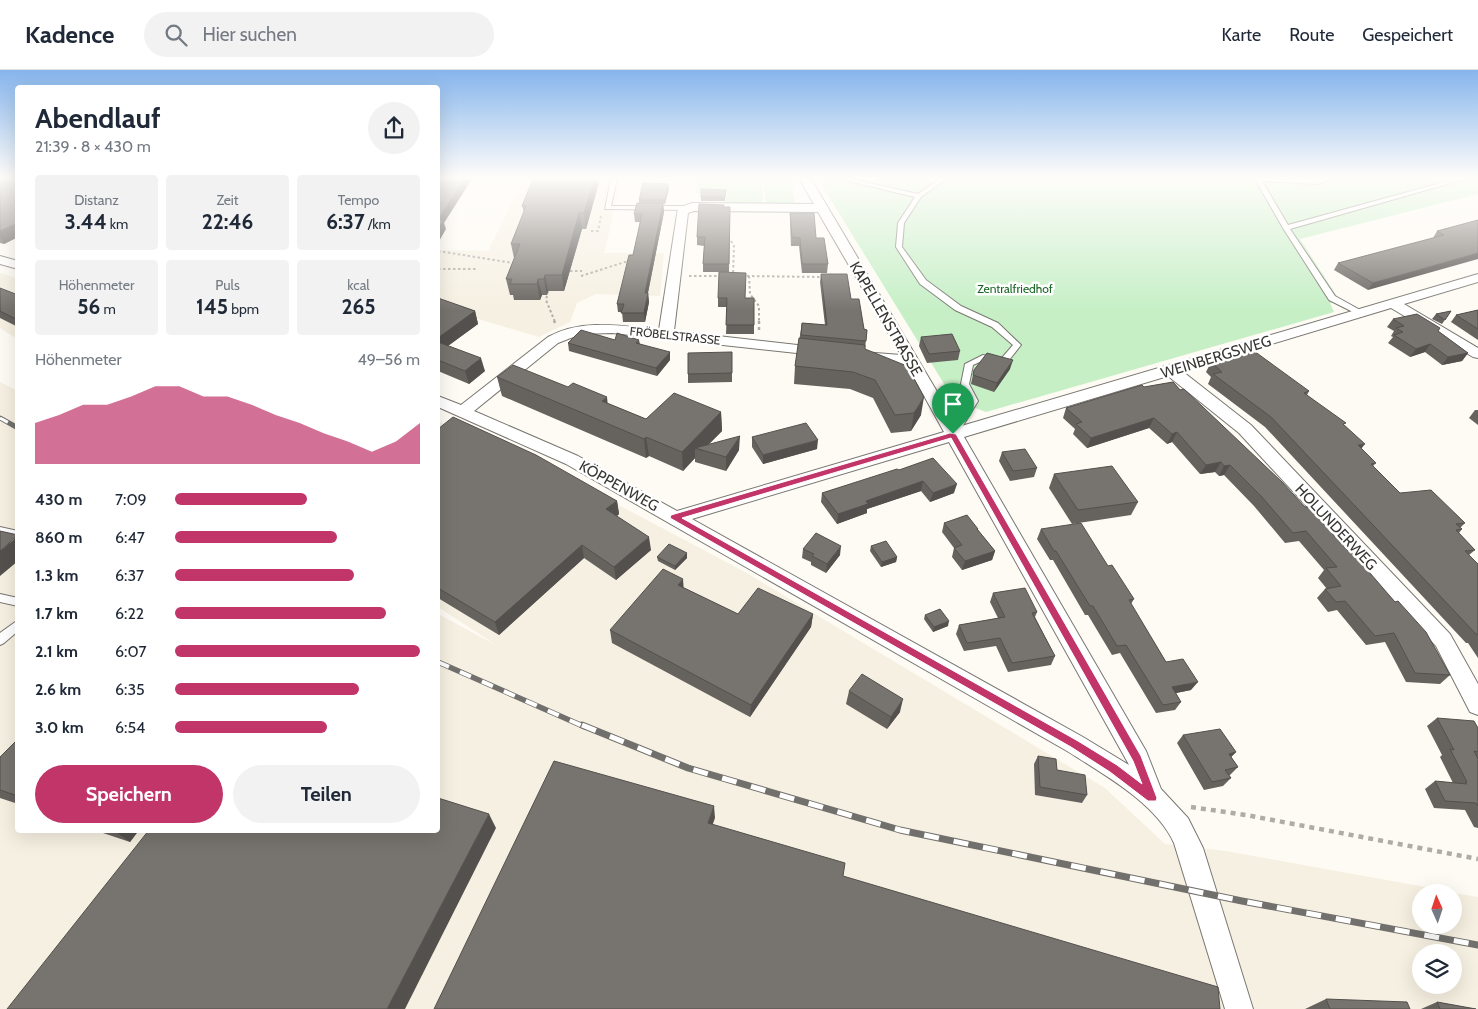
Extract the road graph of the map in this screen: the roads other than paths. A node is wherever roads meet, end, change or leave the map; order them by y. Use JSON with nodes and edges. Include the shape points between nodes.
{"nodes":[{"id":1,"x":681,"y":223,"type":"edge"},
{"id":2,"x":831,"y":223,"type":"edge"},
{"id":3,"x":901,"y":223,"type":"edge"},
{"id":4,"x":1283,"y":223,"type":"edge"},
{"id":5,"x":1305,"y":223,"type":"edge"},
{"id":6,"x":1286,"y":228,"type":"junction"},
{"id":7,"x":15,"y":253,"type":"edge"},
{"id":8,"x":2,"y":261,"type":"edge"},
{"id":9,"x":15,"y":264,"type":"edge"},
{"id":10,"x":1478,"y":278,"type":"edge"},
{"id":11,"x":1392,"y":304,"type":"junction"},
{"id":12,"x":1360,"y":314,"type":"junction"},
{"id":13,"x":666,"y":335,"type":"junction"},
{"id":14,"x":1478,"y":354,"type":"edge"},
{"id":15,"x":912,"y":361,"type":"junction"},
{"id":16,"x":1171,"y":370,"type":"junction"},
{"id":17,"x":440,"y":402,"type":"edge"},
{"id":18,"x":463,"y":411,"type":"junction"},
{"id":19,"x":953,"y":434,"type":"junction"},
{"id":20,"x":674,"y":518,"type":"junction"},
{"id":21,"x":0,"y":531,"type":"edge"},
{"id":22,"x":15,"y":534,"type":"edge"},
{"id":23,"x":0,"y":598,"type":"edge"},
{"id":24,"x":15,"y":601,"type":"edge"},
{"id":25,"x":15,"y":627,"type":"edge"},
{"id":26,"x":0,"y":640,"type":"edge"},
{"id":27,"x":1478,"y":705,"type":"edge"},
{"id":28,"x":1157,"y":803,"type":"junction"},
{"id":29,"x":1239,"y":1009,"type":"edge"}],
"edges":[{"from":1,"to":13,"type":"street"},
{"from":2,"to":15,"type":"street","name":"KAPELLENSTRASSE"},
{"from":3,"to":19,"type":"lane","via":[[899,247],[923,282],[958,308],[995,325],[1017,345],[1003,362],[983,358],[968,364],[965,384],[974,402]]},
{"from":4,"to":6,"type":"lane"},
{"from":5,"to":6,"type":"lane"},
{"from":6,"to":12,"type":"lane","via":[[1332,298]]},
{"from":7,"to":8,"type":"street"},
{"from":8,"to":9,"type":"street"},
{"from":10,"to":11,"type":"street","name":"WEINBERGSWEG"},
{"from":11,"to":12,"type":"street","name":"WEINBERGSWEG"},
{"from":11,"to":14,"type":"street"},
{"from":12,"to":16,"type":"street","name":"WEINBERGSWEG"},
{"from":13,"to":15,"type":"street","name":"FRÖBELSTRASSE"},
{"from":13,"to":18,"type":"street","name":"FRÖBELSTRASSE","via":[[598,328],[564,334]]},
{"from":15,"to":19,"type":"street","name":"KAPELLENSTRASSE"},
{"from":16,"to":19,"type":"street","name":"WEINBERGSWEG"},
{"from":16,"to":27,"type":"street","name":"HOLUNDERWEG","via":[[1245,429],[1443,640]]},
{"from":17,"to":18,"type":"street","name":"KÖPPENWEG"},
{"from":18,"to":20,"type":"street","name":"KÖPPENWEG","via":[[572,460]]},
{"from":19,"to":20,"type":"street"},
{"from":19,"to":28,"type":"street","name":"KAPELLENSTRASSE","via":[[1138,759]]},
{"from":20,"to":28,"type":"street","name":"KÖPPENWEG","via":[[1075,744]]},
{"from":21,"to":22,"type":"lane"},
{"from":23,"to":24,"type":"lane"},
{"from":25,"to":26,"type":"lane"},
{"from":28,"to":29,"type":"street","name":"KÖPPENWEG","via":[[1179,826],[1190,848]]}]}
